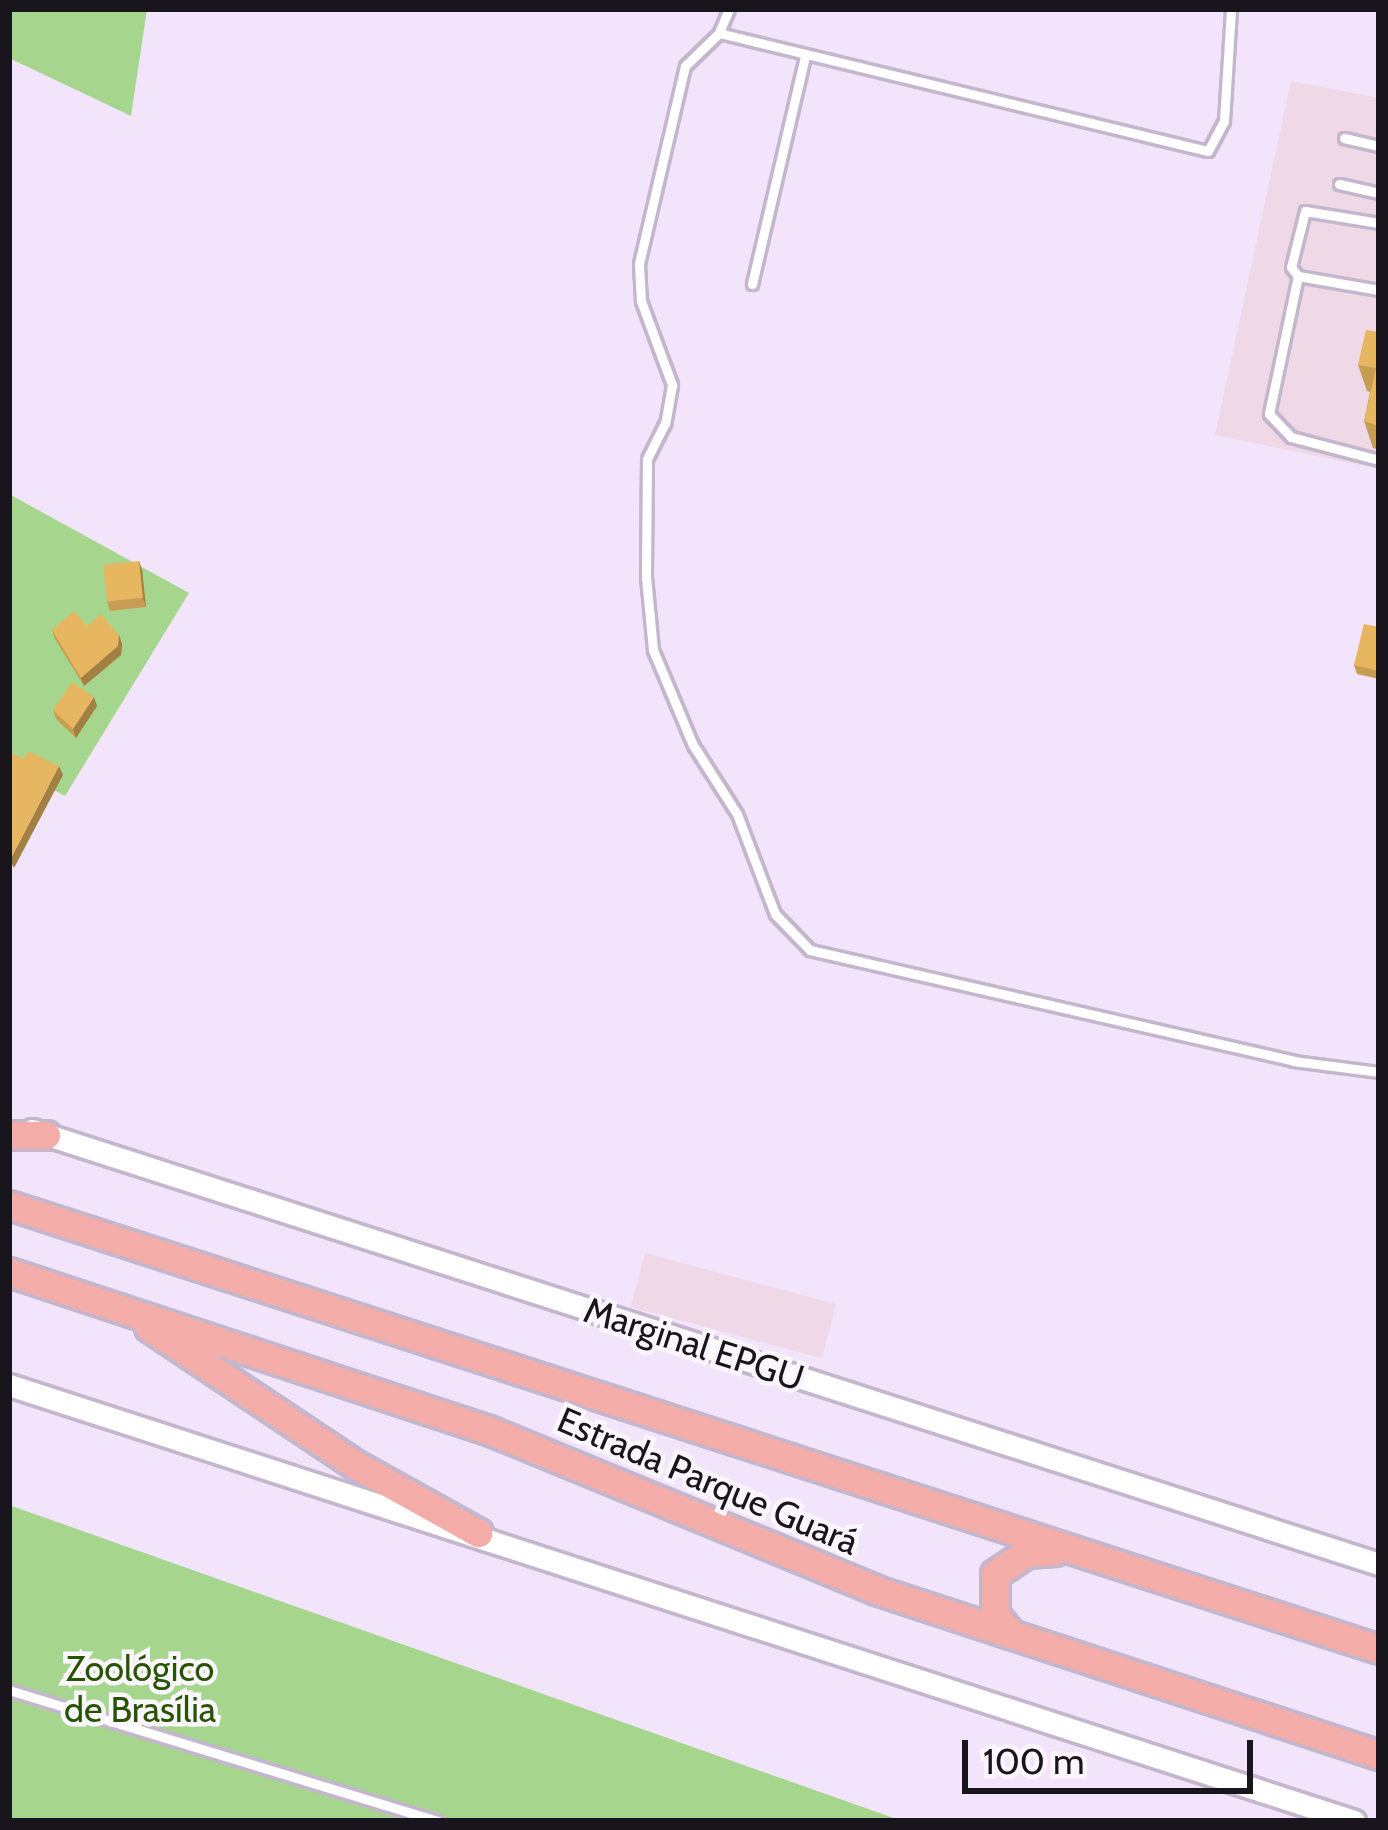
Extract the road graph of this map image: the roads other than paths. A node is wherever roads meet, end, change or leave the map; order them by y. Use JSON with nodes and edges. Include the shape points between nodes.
{"nodes":[{"id":1,"x":729,"y":9,"type":"edge"},
{"id":2,"x":1232,"y":9,"type":"edge"},
{"id":3,"x":718,"y":33,"type":"junction"},
{"id":4,"x":805,"y":56,"type":"junction"},
{"id":5,"x":1344,"y":138,"type":"dead end"},
{"id":6,"x":1379,"y":146,"type":"edge"},
{"id":7,"x":1339,"y":184,"type":"dead end"},
{"id":8,"x":1379,"y":193,"type":"edge"},
{"id":9,"x":1379,"y":223,"type":"edge"},
{"id":10,"x":1298,"y":276,"type":"junction"},
{"id":11,"x":752,"y":284,"type":"dead end"},
{"id":12,"x":1379,"y":290,"type":"edge"},
{"id":13,"x":1379,"y":460,"type":"edge"},
{"id":14,"x":1379,"y":1072,"type":"edge"},
{"id":15,"x":9,"y":1123,"type":"edge"},
{"id":16,"x":46,"y":1135,"type":"junction"},
{"id":17,"x":9,"y":1136,"type":"edge"},
{"id":18,"x":9,"y":1205,"type":"edge"},
{"id":19,"x":9,"y":1272,"type":"edge"},
{"id":20,"x":125,"y":1311,"type":"junction"},
{"id":21,"x":9,"y":1385,"type":"edge"},
{"id":22,"x":478,"y":1534,"type":"junction"},
{"id":23,"x":1066,"y":1550,"type":"junction"},
{"id":24,"x":1379,"y":1564,"type":"edge"},
{"id":25,"x":1010,"y":1633,"type":"junction"},
{"id":26,"x":1379,"y":1649,"type":"edge"},
{"id":27,"x":9,"y":1690,"type":"edge"},
{"id":28,"x":1379,"y":1755,"type":"edge"},
{"id":29,"x":1350,"y":1820,"type":"edge"},
{"id":30,"x":438,"y":1821,"type":"edge"}],
"edges":[{"from":1,"to":3,"type":"lane"},
{"from":2,"to":4,"type":"lane","via":[[1224,121],[1208,151]]},
{"from":3,"to":4,"type":"lane"},
{"from":3,"to":14,"type":"lane","via":[[680,81],[639,265],[641,301],[672,385],[647,460],[647,591],[653,650],[693,745],[737,814],[783,926],[809,950],[1294,1061]]},
{"from":4,"to":11,"type":"lane"},
{"from":5,"to":6,"type":"lane"},
{"from":7,"to":8,"type":"lane"},
{"from":9,"to":10,"type":"lane","via":[[1304,211],[1291,267]]},
{"from":10,"to":12,"type":"lane"},
{"from":10,"to":13,"type":"lane","via":[[1269,414],[1292,436]]},
{"from":15,"to":16,"type":"street","name":"Marginal EPGU"},
{"from":16,"to":17,"type":"highway"},
{"from":16,"to":24,"type":"street","name":"Marginal EPGU"},
{"from":18,"to":23,"type":"highway","name":"Estrada Parque Guará"},
{"from":19,"to":20,"type":"highway","name":"Estrada Parque Guará"},
{"from":20,"to":22,"type":"highway","via":[[356,1465]]},
{"from":20,"to":25,"type":"highway","name":"Estrada Parque Guará","via":[[491,1431],[876,1590]]},
{"from":21,"to":22,"type":"street"},
{"from":22,"to":29,"type":"street"},
{"from":23,"to":25,"type":"highway","via":[[1026,1552],[995,1574],[995,1615]]},
{"from":23,"to":26,"type":"highway","name":"Estrada Parque Guará"},
{"from":25,"to":28,"type":"highway","name":"Estrada Parque Guará"},
{"from":27,"to":30,"type":"lane"}]}
